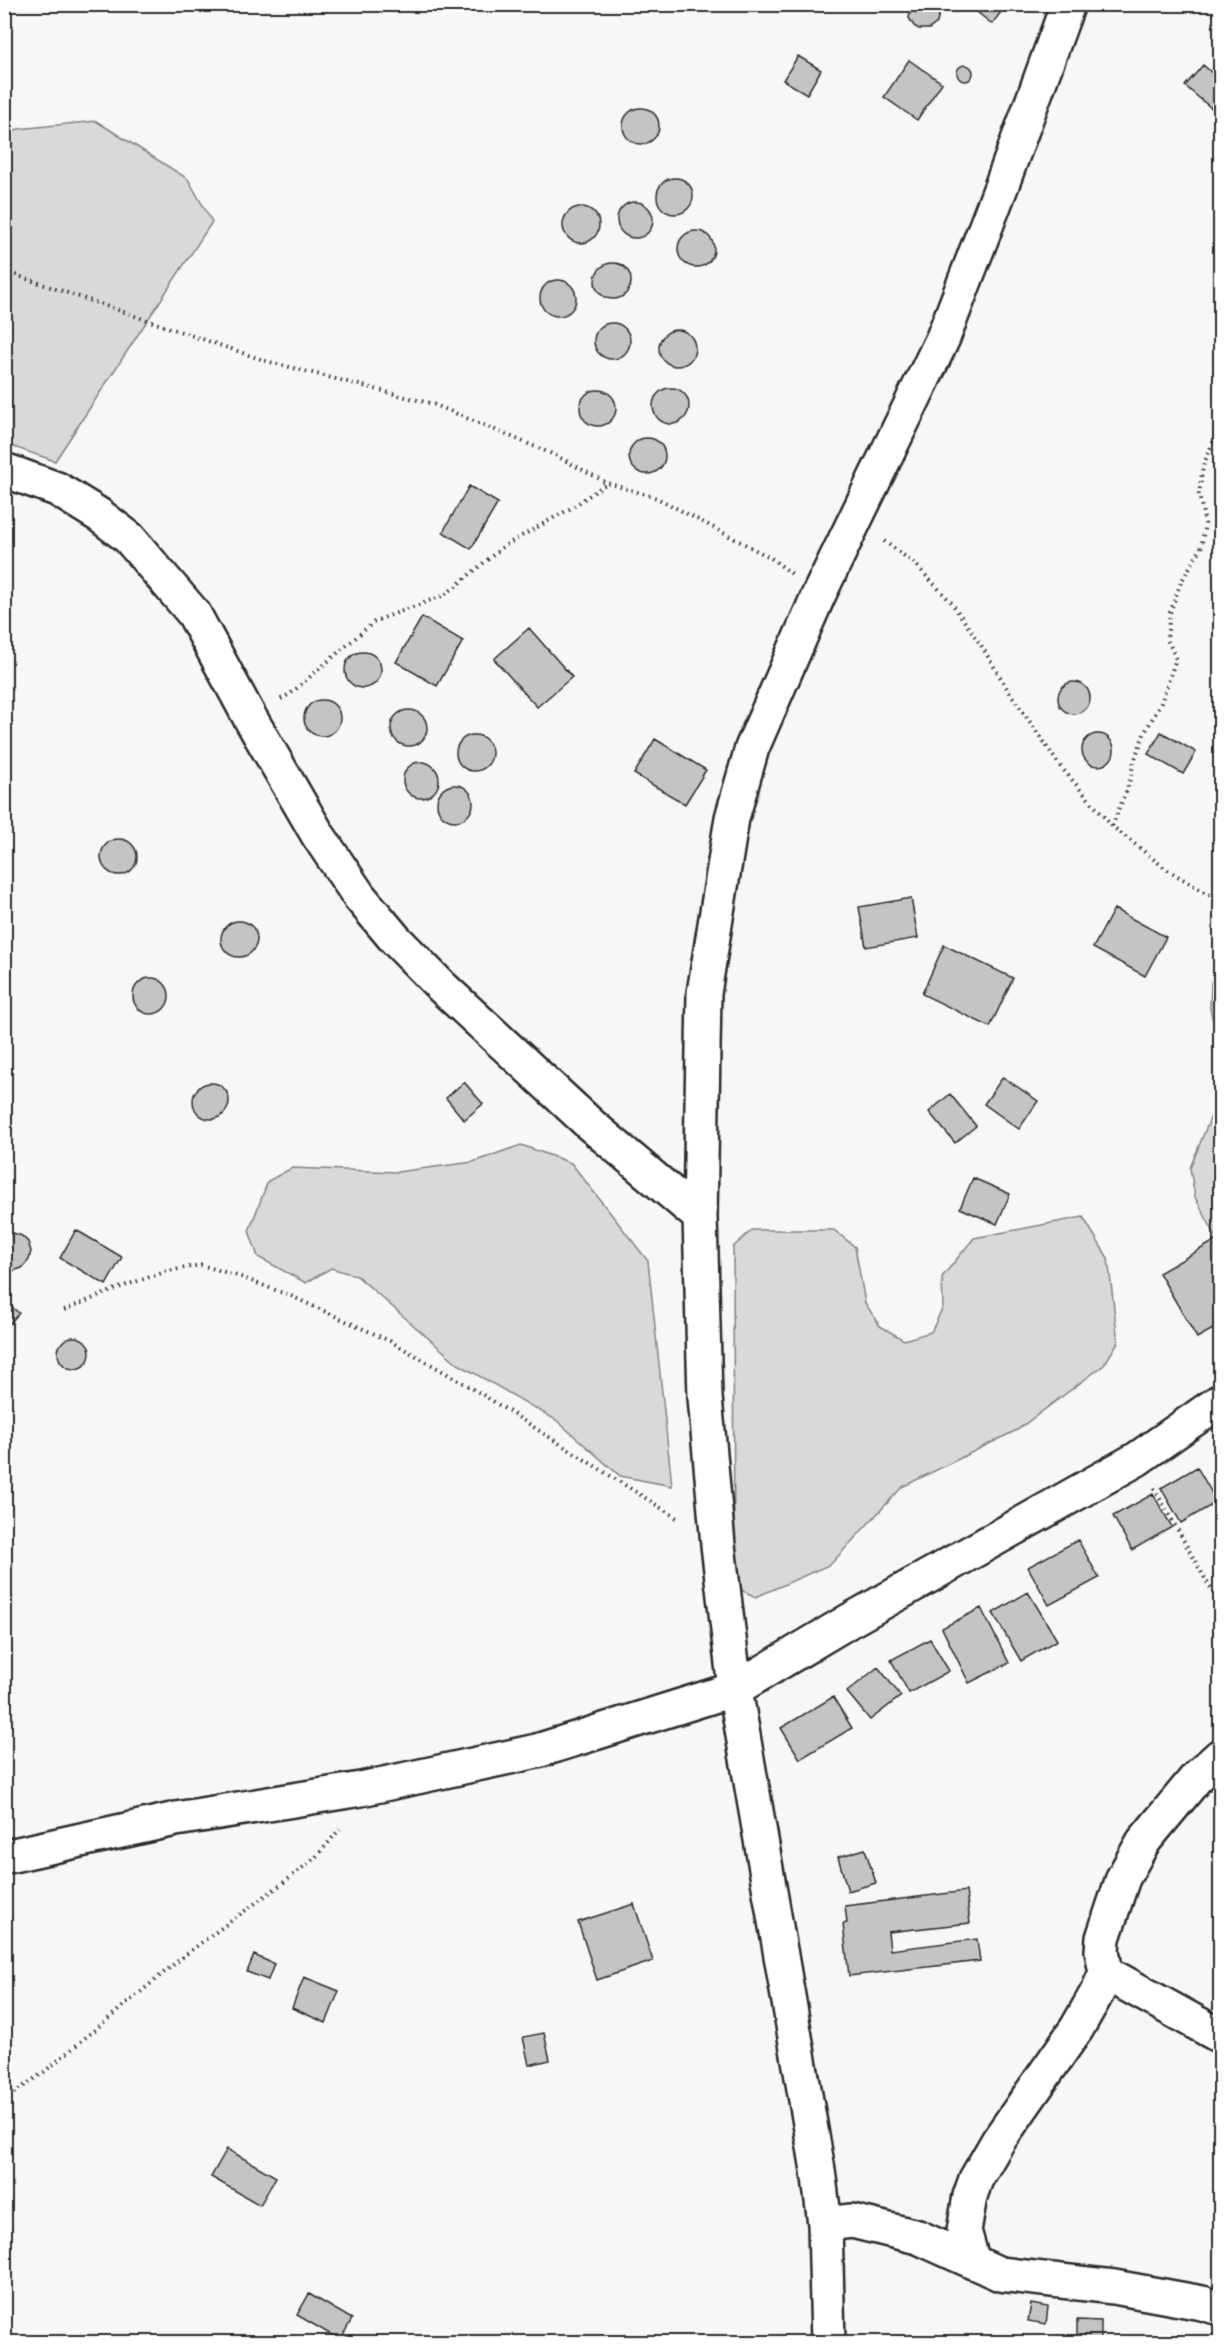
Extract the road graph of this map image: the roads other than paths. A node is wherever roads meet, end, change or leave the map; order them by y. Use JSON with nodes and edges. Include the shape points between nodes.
{"nodes":[{"id":1,"x":1068,"y":4,"type":"edge"},
{"id":2,"x":4,"y":470,"type":"edge"},
{"id":3,"x":700,"y":1217,"type":"junction"},
{"id":4,"x":1221,"y":1401,"type":"edge"},
{"id":5,"x":735,"y":1689,"type":"junction"},
{"id":6,"x":1221,"y":1756,"type":"edge"},
{"id":7,"x":4,"y":1857,"type":"edge"},
{"id":8,"x":1106,"y":1973,"type":"junction"},
{"id":9,"x":1221,"y":2036,"type":"edge"},
{"id":10,"x":825,"y":2224,"type":"junction"},
{"id":11,"x":973,"y":2262,"type":"junction"},
{"id":12,"x":1221,"y":2308,"type":"edge"},
{"id":13,"x":828,"y":2343,"type":"edge"}],
"edges":[{"from":1,"to":3,"type":"street","via":[[943,338],[819,594],[752,748],[732,818],[704,993]]},
{"from":2,"to":3,"type":"street","via":[[57,489],[129,537],[194,614],[318,836],[359,896],[395,939],[591,1125]]},
{"from":3,"to":5,"type":"street","via":[[705,1397]]},
{"from":4,"to":5,"type":"street","via":[[1137,1459]]},
{"from":5,"to":7,"type":"street","via":[[537,1751],[361,1789],[176,1819]]},
{"from":5,"to":10,"type":"street"},
{"from":6,"to":8,"type":"street","via":[[1169,1808],[1143,1842],[1123,1878],[1103,1938]]},
{"from":8,"to":9,"type":"street"},
{"from":8,"to":11,"type":"street","via":[[1077,2028],[976,2179],[964,2231]]},
{"from":10,"to":11,"type":"street","via":[[852,2221],[918,2237]]},
{"from":10,"to":13,"type":"street"},
{"from":11,"to":12,"type":"street","via":[[1000,2274],[1114,2287]]}]}
